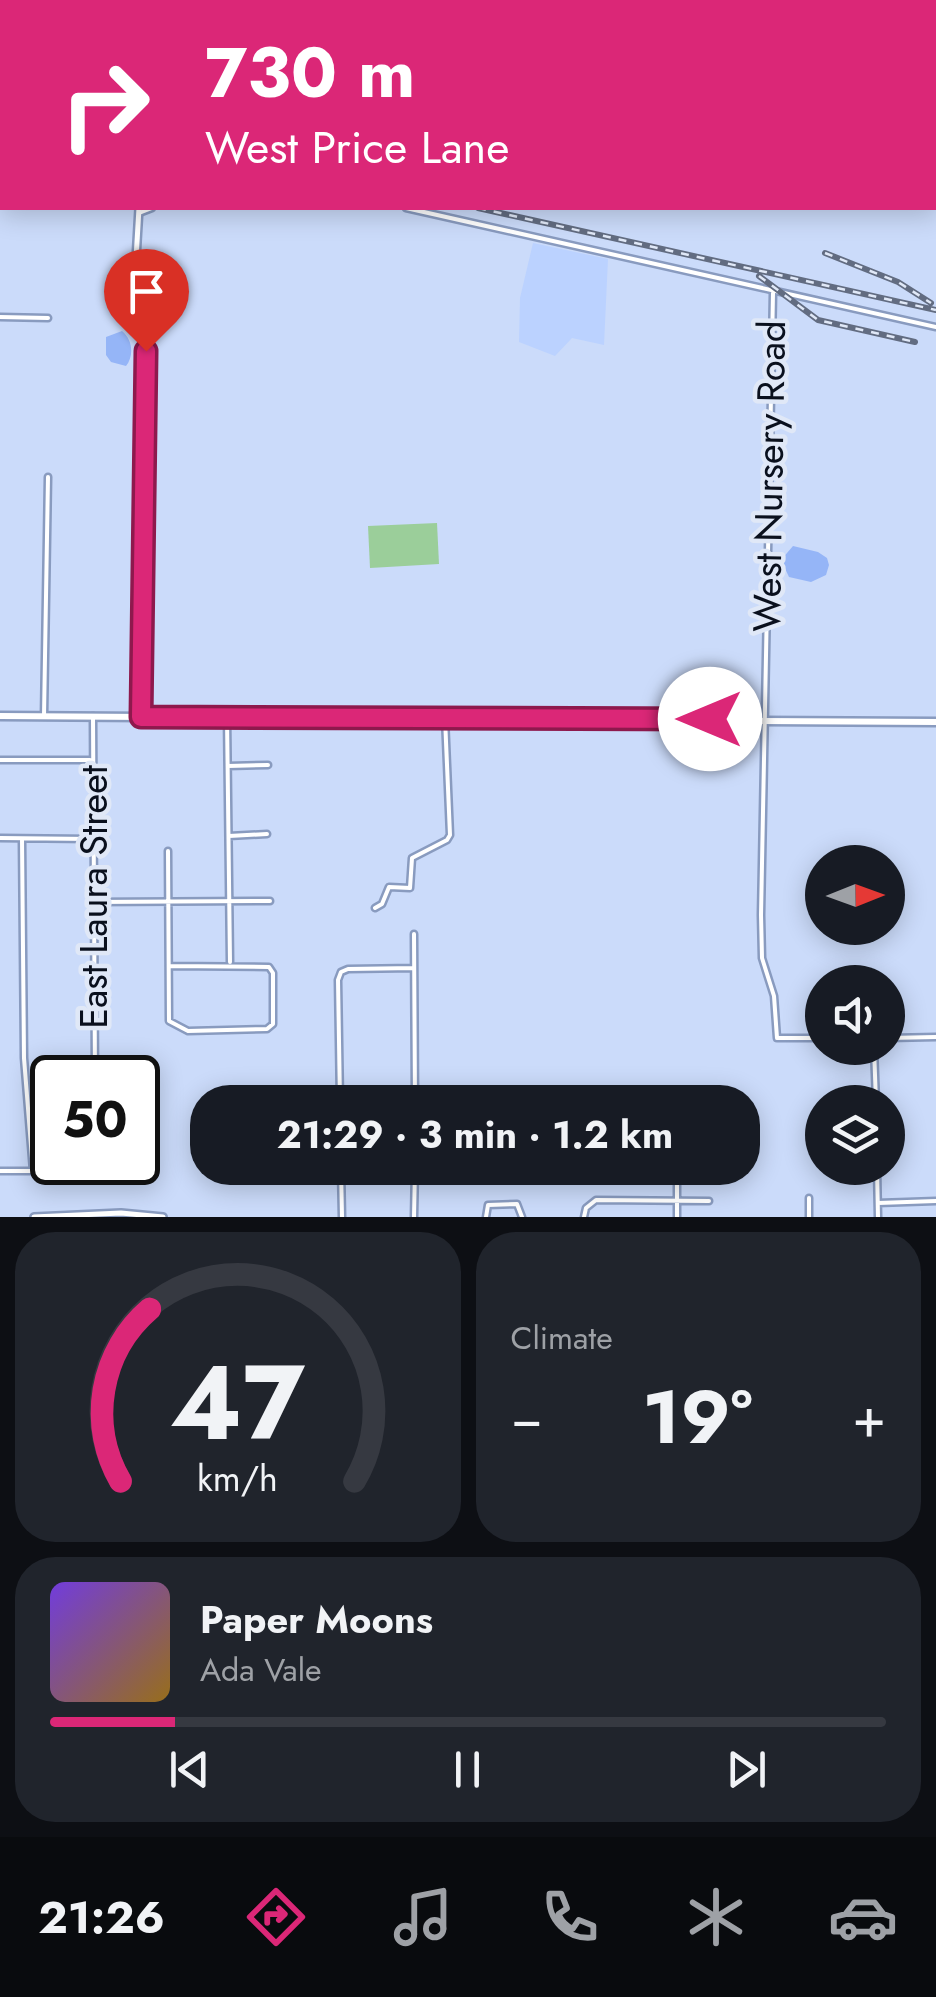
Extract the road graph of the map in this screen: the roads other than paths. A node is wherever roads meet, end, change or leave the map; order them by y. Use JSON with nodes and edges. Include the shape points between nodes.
{"nodes":[{"id":1,"x":139,"y":210,"type":"edge"},
{"id":2,"x":415,"y":210,"type":"edge"},
{"id":3,"x":773,"y":293,"type":"junction"},
{"id":4,"x":0,"y":318,"type":"edge"},
{"id":5,"x":48,"y":318,"type":"dead end"},
{"id":6,"x":936,"y":327,"type":"edge"},
{"id":7,"x":48,"y":478,"type":"dead end"},
{"id":8,"x":0,"y":716,"type":"edge"},
{"id":9,"x":44,"y":716,"type":"junction"},
{"id":10,"x":93,"y":716,"type":"junction"},
{"id":11,"x":141,"y":717,"type":"junction"},
{"id":12,"x":227,"y":717,"type":"junction"},
{"id":13,"x":445,"y":718,"type":"junction"},
{"id":14,"x":764,"y":719,"type":"junction"},
{"id":15,"x":936,"y":722,"type":"edge"},
{"id":16,"x":0,"y":760,"type":"edge"},
{"id":17,"x":92,"y":760,"type":"junction"},
{"id":18,"x":268,"y":765,"type":"dead end"},
{"id":19,"x":228,"y":766,"type":"junction"},
{"id":20,"x":267,"y":834,"type":"dead end"},
{"id":21,"x":228,"y":836,"type":"junction"},
{"id":22,"x":0,"y":838,"type":"edge"},
{"id":23,"x":22,"y":838,"type":"junction"},
{"id":24,"x":92,"y":838,"type":"junction"},
{"id":25,"x":168,"y":851,"type":"dead end"},
{"id":26,"x":229,"y":901,"type":"junction"},
{"id":27,"x":270,"y":901,"type":"dead end"},
{"id":28,"x":92,"y":902,"type":"junction"},
{"id":29,"x":168,"y":902,"type":"junction"},
{"id":30,"x":376,"y":908,"type":"dead end"},
{"id":31,"x":414,"y":934,"type":"dead end"},
{"id":32,"x":230,"y":964,"type":"junction"},
{"id":33,"x":169,"y":966,"type":"junction"},
{"id":34,"x":414,"y":968,"type":"junction"},
{"id":35,"x":936,"y":1037,"type":"edge"},
{"id":36,"x":805,"y":1038,"type":"edge"},
{"id":37,"x":905,"y":1038,"type":"edge"},
{"id":38,"x":95,"y":1055,"type":"edge"},
{"id":39,"x":340,"y":1085,"type":"edge"},
{"id":40,"x":415,"y":1085,"type":"edge"},
{"id":41,"x":30,"y":1133,"type":"edge"},
{"id":42,"x":0,"y":1171,"type":"edge"},
{"id":43,"x":30,"y":1171,"type":"edge"},
{"id":44,"x":341,"y":1185,"type":"edge"},
{"id":45,"x":415,"y":1185,"type":"edge"},
{"id":46,"x":677,"y":1185,"type":"edge"},
{"id":47,"x":878,"y":1185,"type":"edge"},
{"id":48,"x":809,"y":1198,"type":"dead end"},
{"id":49,"x":709,"y":1200,"type":"dead end"},
{"id":50,"x":677,"y":1201,"type":"junction"},
{"id":51,"x":936,"y":1201,"type":"edge"},
{"id":52,"x":878,"y":1202,"type":"junction"},
{"id":53,"x":34,"y":1217,"type":"edge"},
{"id":54,"x":160,"y":1217,"type":"edge"},
{"id":55,"x":342,"y":1217,"type":"edge"},
{"id":56,"x":414,"y":1217,"type":"edge"},
{"id":57,"x":486,"y":1217,"type":"edge"},
{"id":58,"x":522,"y":1217,"type":"edge"},
{"id":59,"x":584,"y":1217,"type":"edge"},
{"id":60,"x":677,"y":1217,"type":"edge"},
{"id":61,"x":809,"y":1217,"type":"edge"},
{"id":62,"x":878,"y":1217,"type":"edge"}],
"edges":[{"from":1,"to":11,"type":"street","via":[[136,259],[147,318]]},
{"from":2,"to":3,"type":"street"},
{"from":3,"to":6,"type":"street"},
{"from":3,"to":14,"type":"street","name":"West Nursery Road"},
{"from":4,"to":5,"type":"street"},
{"from":7,"to":9,"type":"street"},
{"from":8,"to":9,"type":"main road"},
{"from":9,"to":10,"type":"main road"},
{"from":10,"to":11,"type":"main road"},
{"from":10,"to":17,"type":"street","name":"East Laura Street"},
{"from":11,"to":12,"type":"main road"},
{"from":12,"to":13,"type":"main road"},
{"from":12,"to":19,"type":"street"},
{"from":13,"to":14,"type":"main road"},
{"from":13,"to":30,"type":"street","via":[[450,835],[412,858],[410,888],[389,887]]},
{"from":14,"to":15,"type":"main road"},
{"from":14,"to":36,"type":"street","name":"West Nursery Road","via":[[762,958],[777,1038]]},
{"from":16,"to":17,"type":"street"},
{"from":17,"to":24,"type":"street","name":"East Laura Street"},
{"from":18,"to":19,"type":"street"},
{"from":19,"to":21,"type":"street"},
{"from":20,"to":21,"type":"street"},
{"from":21,"to":26,"type":"street"},
{"from":22,"to":23,"type":"street"},
{"from":23,"to":24,"type":"street"},
{"from":23,"to":41,"type":"street"},
{"from":24,"to":28,"type":"street","name":"East Laura Street"},
{"from":25,"to":29,"type":"street"},
{"from":26,"to":27,"type":"street"},
{"from":26,"to":29,"type":"street"},
{"from":26,"to":32,"type":"street"},
{"from":28,"to":29,"type":"street"},
{"from":28,"to":38,"type":"street","name":"East Laura Street"},
{"from":29,"to":33,"type":"street"},
{"from":31,"to":34,"type":"street"},
{"from":32,"to":33,"type":"street"},
{"from":32,"to":33,"type":"street","via":[[269,967],[273,973],[273,1024],[266,1029],[176,1027],[170,1022]]},
{"from":34,"to":39,"type":"street","via":[[342,972]]},
{"from":34,"to":40,"type":"street"},
{"from":35,"to":37,"type":"street"},
{"from":42,"to":43,"type":"street"},
{"from":44,"to":55,"type":"street"},
{"from":45,"to":56,"type":"street"},
{"from":46,"to":50,"type":"street"},
{"from":47,"to":52,"type":"street"},
{"from":48,"to":61,"type":"street"},
{"from":49,"to":50,"type":"street"},
{"from":50,"to":59,"type":"street","via":[[596,1200]]},
{"from":50,"to":60,"type":"street"},
{"from":51,"to":52,"type":"street"},
{"from":52,"to":62,"type":"street"},
{"from":53,"to":54,"type":"street"},
{"from":57,"to":58,"type":"street","via":[[488,1204],[520,1207]]}]}
